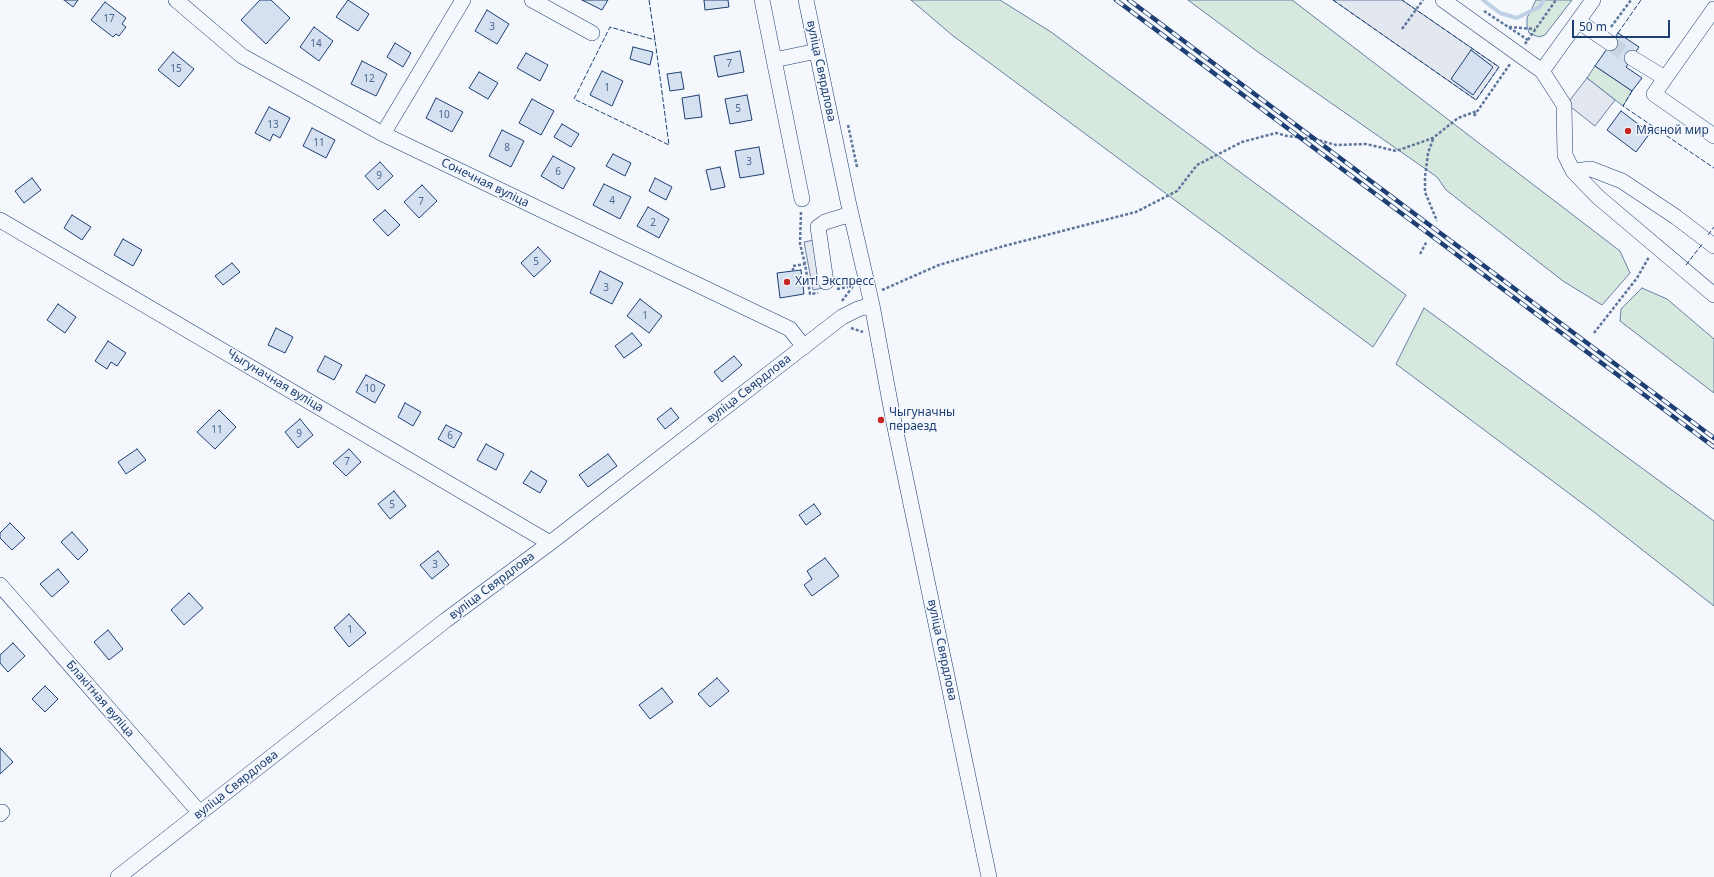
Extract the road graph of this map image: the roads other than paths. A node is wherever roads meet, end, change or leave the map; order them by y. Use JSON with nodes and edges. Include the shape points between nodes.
{"nodes":[{"id":1,"x":176,"y":0,"type":"edge"},
{"id":2,"x":463,"y":0,"type":"edge"},
{"id":3,"x":532,"y":0,"type":"edge"},
{"id":4,"x":762,"y":0,"type":"edge"},
{"id":5,"x":806,"y":0,"type":"edge"},
{"id":6,"x":1442,"y":0,"type":"edge"},
{"id":7,"x":1593,"y":0,"type":"edge"},
{"id":8,"x":1714,"y":8,"type":"edge"},
{"id":9,"x":1578,"y":21,"type":"junction"},
{"id":10,"x":592,"y":33,"type":"dead end"},
{"id":11,"x":1607,"y":41,"type":"tunnel mouth"},
{"id":12,"x":817,"y":51,"type":"junction"},
{"id":13,"x":1632,"y":58,"type":"tunnel mouth"},
{"id":14,"x":774,"y":60,"type":"junction"},
{"id":15,"x":1542,"y":71,"type":"junction"},
{"id":16,"x":1665,"y":78,"type":"junction"},
{"id":17,"x":383,"y":134,"type":"junction"},
{"id":18,"x":1714,"y":136,"type":"edge"},
{"id":19,"x":1573,"y":171,"type":"junction"},
{"id":20,"x":802,"y":199,"type":"road end"},
{"id":21,"x":851,"y":214,"type":"junction"},
{"id":22,"x":0,"y":220,"type":"edge"},
{"id":23,"x":1714,"y":246,"type":"edge"},
{"id":24,"x":826,"y":282,"type":"dead end"},
{"id":25,"x":1714,"y":295,"type":"edge"},
{"id":26,"x":872,"y":305,"type":"junction"},
{"id":27,"x":804,"y":347,"type":"junction"},
{"id":28,"x":550,"y":543,"type":"junction"},
{"id":29,"x":0,"y":585,"type":"edge"},
{"id":30,"x":200,"y":813,"type":"junction"},
{"id":31,"x":118,"y":877,"type":"edge"},
{"id":32,"x":989,"y":877,"type":"edge"}],
"edges":[{"from":1,"to":17,"type":"street","name":"Сонечная вуліца","via":[[242,56]]},
{"from":2,"to":17,"type":"street"},
{"from":3,"to":10,"type":"street"},
{"from":4,"to":14,"type":"street"},
{"from":5,"to":12,"type":"street","name":"вуліца Свярдлова"},
{"from":6,"to":15,"type":"street"},
{"from":7,"to":9,"type":"street"},
{"from":8,"to":16,"type":"street"},
{"from":9,"to":11,"type":"street"},
{"from":9,"to":15,"type":"street"},
{"from":12,"to":14,"type":"street"},
{"from":12,"to":21,"type":"street","name":"вуліца Свярдлова"},
{"from":13,"to":16,"type":"street"},
{"from":14,"to":20,"type":"street"},
{"from":15,"to":19,"type":"street","via":[[1564,105],[1565,155]]},
{"from":16,"to":18,"type":"street","via":[[1654,94]]},
{"from":17,"to":27,"type":"street","name":"Сонечная вуліца","via":[[790,329]]},
{"from":19,"to":23,"type":"street","via":[[1591,169],[1622,181]]},
{"from":19,"to":25,"type":"street","via":[[1598,197]]},
{"from":21,"to":24,"type":"street","via":[[825,222],[818,227]]},
{"from":21,"to":26,"type":"street","name":"вуліца Свярдлова"},
{"from":22,"to":28,"type":"street","name":"Чыгуначная вуліца"},
{"from":26,"to":27,"type":"street","name":"вуліца Свярдлова","via":[[842,317]]},
{"from":26,"to":32,"type":"street","name":"вуліца Свярдлова","via":[[893,418]]},
{"from":27,"to":28,"type":"street","name":"вуліца Свярдлова"},
{"from":28,"to":30,"type":"street","name":"вуліца Свярдлова","via":[[446,620]]},
{"from":29,"to":30,"type":"street","name":"Блакітная вуліца"},
{"from":30,"to":31,"type":"street","name":"вуліца Свярдлова"}]}
